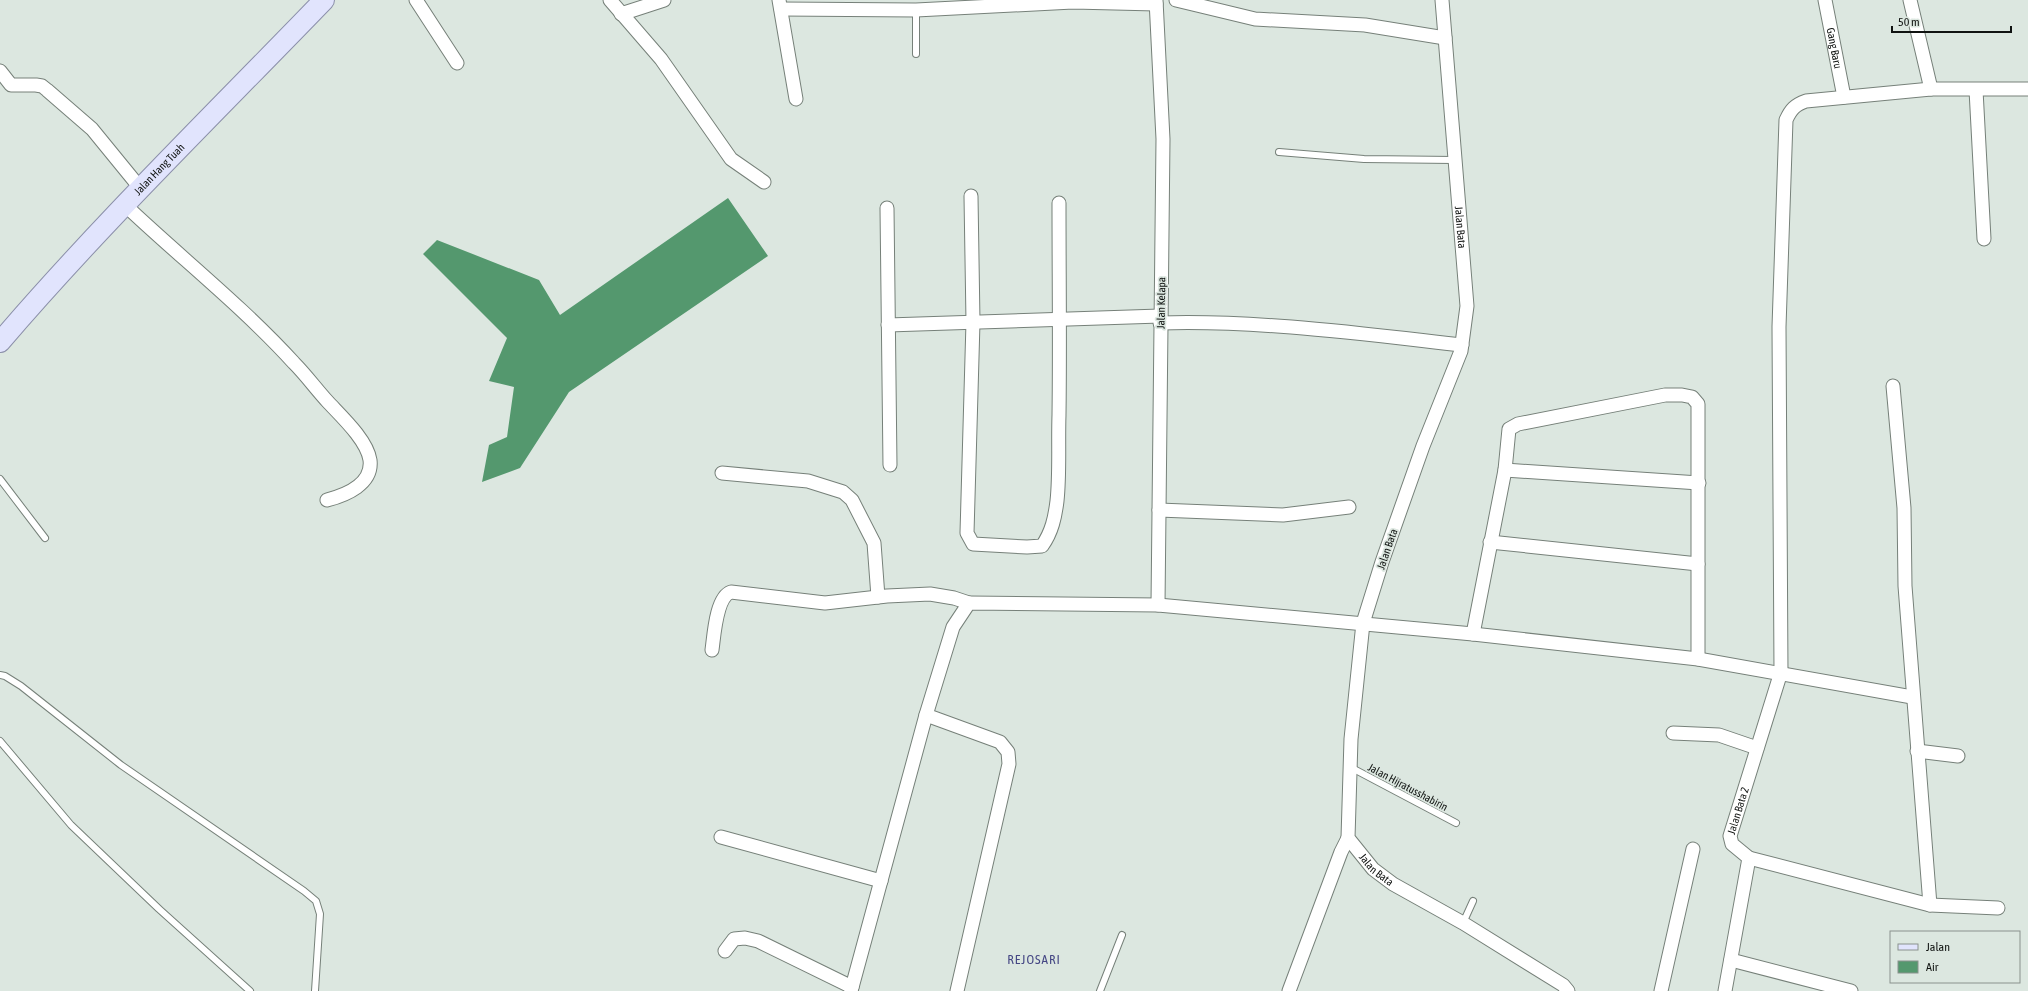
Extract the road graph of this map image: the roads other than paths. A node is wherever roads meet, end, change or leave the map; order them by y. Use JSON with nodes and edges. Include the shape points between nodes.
{"nodes":[{"id":1,"x":324,"y":0,"type":"edge"},
{"id":2,"x":416,"y":0,"type":"edge"},
{"id":3,"x":610,"y":0,"type":"edge"},
{"id":4,"x":664,"y":0,"type":"edge"},
{"id":5,"x":1176,"y":0,"type":"edge"},
{"id":6,"x":1442,"y":0,"type":"edge"},
{"id":7,"x":1825,"y":0,"type":"edge"},
{"id":8,"x":1910,"y":0,"type":"edge"},
{"id":9,"x":1156,"y":2,"type":"edge"},
{"id":10,"x":780,"y":4,"type":"edge"},
{"id":11,"x":916,"y":10,"type":"junction"},
{"id":12,"x":621,"y":14,"type":"junction"},
{"id":13,"x":1445,"y":38,"type":"junction"},
{"id":14,"x":916,"y":54,"type":"dead end"},
{"id":15,"x":457,"y":63,"type":"dead end"},
{"id":16,"x":0,"y":71,"type":"edge"},
{"id":17,"x":1931,"y":89,"type":"junction"},
{"id":18,"x":2028,"y":89,"type":"edge"},
{"id":19,"x":1976,"y":90,"type":"junction"},
{"id":20,"x":1844,"y":97,"type":"junction"},
{"id":21,"x":796,"y":99,"type":"dead end"},
{"id":22,"x":1279,"y":152,"type":"dead end"},
{"id":23,"x":1454,"y":160,"type":"junction"},
{"id":24,"x":764,"y":182,"type":"dead end"},
{"id":25,"x":141,"y":189,"type":"junction"},
{"id":26,"x":971,"y":196,"type":"dead end"},
{"id":27,"x":1059,"y":203,"type":"dead end"},
{"id":28,"x":125,"y":205,"type":"junction"},
{"id":29,"x":887,"y":208,"type":"dead end"},
{"id":30,"x":1984,"y":239,"type":"dead end"},
{"id":31,"x":1160,"y":319,"type":"junction"},
{"id":32,"x":1059,"y":320,"type":"junction"},
{"id":33,"x":973,"y":322,"type":"junction"},
{"id":34,"x":888,"y":325,"type":"junction"},
{"id":35,"x":0,"y":342,"type":"edge"},
{"id":36,"x":1462,"y":345,"type":"junction"},
{"id":37,"x":1893,"y":386,"type":"dead end"},
{"id":38,"x":890,"y":464,"type":"dead end"},
{"id":39,"x":1505,"y":470,"type":"junction"},
{"id":40,"x":722,"y":473,"type":"dead end"},
{"id":41,"x":0,"y":479,"type":"edge"},
{"id":42,"x":1699,"y":483,"type":"junction"},
{"id":43,"x":328,"y":500,"type":"dead end"},
{"id":44,"x":1349,"y":507,"type":"dead end"},
{"id":45,"x":1159,"y":510,"type":"junction"},
{"id":46,"x":45,"y":538,"type":"dead end"},
{"id":47,"x":1490,"y":542,"type":"junction"},
{"id":48,"x":1698,"y":564,"type":"junction"},
{"id":49,"x":878,"y":597,"type":"junction"},
{"id":50,"x":969,"y":603,"type":"junction"},
{"id":51,"x":1158,"y":605,"type":"junction"},
{"id":52,"x":1363,"y":623,"type":"junction"},
{"id":53,"x":1472,"y":634,"type":"junction"},
{"id":54,"x":712,"y":650,"type":"dead end"},
{"id":55,"x":1698,"y":658,"type":"junction"},
{"id":56,"x":1781,"y":672,"type":"junction"},
{"id":57,"x":0,"y":675,"type":"edge"},
{"id":58,"x":1912,"y":697,"type":"junction"},
{"id":59,"x":926,"y":715,"type":"junction"},
{"id":60,"x":1673,"y":733,"type":"dead end"},
{"id":61,"x":0,"y":741,"type":"edge"},
{"id":62,"x":1757,"y":748,"type":"junction"},
{"id":63,"x":1917,"y":751,"type":"junction"},
{"id":64,"x":1958,"y":756,"type":"dead end"},
{"id":65,"x":1350,"y":767,"type":"junction"},
{"id":66,"x":1456,"y":824,"type":"dead end"},
{"id":67,"x":721,"y":837,"type":"dead end"},
{"id":68,"x":1348,"y":838,"type":"junction"},
{"id":69,"x":1693,"y":849,"type":"dead end"},
{"id":70,"x":1749,"y":858,"type":"junction"},
{"id":71,"x":881,"y":881,"type":"junction"},
{"id":72,"x":1473,"y":901,"type":"dead end"},
{"id":73,"x":1930,"y":905,"type":"junction"},
{"id":74,"x":1998,"y":908,"type":"dead end"},
{"id":75,"x":1463,"y":923,"type":"junction"},
{"id":76,"x":1122,"y":935,"type":"dead end"},
{"id":77,"x":725,"y":951,"type":"dead end"},
{"id":78,"x":1731,"y":960,"type":"junction"},
{"id":79,"x":851,"y":989,"type":"edge"},
{"id":80,"x":250,"y":991,"type":"edge"},
{"id":81,"x":315,"y":991,"type":"edge"},
{"id":82,"x":957,"y":991,"type":"edge"},
{"id":83,"x":1100,"y":991,"type":"edge"},
{"id":84,"x":1289,"y":991,"type":"edge"},
{"id":85,"x":1568,"y":991,"type":"edge"},
{"id":86,"x":1661,"y":991,"type":"edge"},
{"id":87,"x":1725,"y":991,"type":"edge"},
{"id":88,"x":1851,"y":991,"type":"edge"}],
"edges":[{"from":1,"to":25,"type":"main road","name":"Jalan Hang Tuah"},
{"from":2,"to":15,"type":"street"},
{"from":3,"to":12,"type":"street"},
{"from":4,"to":12,"type":"street"},
{"from":5,"to":13,"type":"street","via":[[1255,19],[1365,25]]},
{"from":6,"to":13,"type":"street","name":"Jalan Bata"},
{"from":7,"to":20,"type":"street","name":"Gang Baru"},
{"from":8,"to":17,"type":"street"},
{"from":9,"to":11,"type":"street","via":[[1073,2]]},
{"from":9,"to":31,"type":"street","name":"Jalan Kelapa","via":[[1162,139]]},
{"from":10,"to":11,"type":"street"},
{"from":10,"to":21,"type":"street"},
{"from":11,"to":14,"type":"lane"},
{"from":12,"to":24,"type":"street","via":[[661,59],[731,159]]},
{"from":13,"to":23,"type":"street","name":"Jalan Bata"},
{"from":16,"to":25,"type":"street","via":[[10,85],[42,86],[66,105],[92,129]]},
{"from":17,"to":19,"type":"street","name":"Jalan Bata 2"},
{"from":17,"to":20,"type":"street","name":"Jalan Bata 2"},
{"from":18,"to":19,"type":"street","name":"Jalan Bata 2"},
{"from":19,"to":30,"type":"street"},
{"from":20,"to":56,"type":"street","name":"Jalan Bata 2","via":[[1796,104],[1786,120],[1779,327]]},
{"from":22,"to":23,"type":"lane","via":[[1364,159]]},
{"from":23,"to":36,"type":"street","name":"Jalan Bata","via":[[1467,306]]},
{"from":25,"to":28,"type":"main road","name":"Jalan Hang Tuah"},
{"from":26,"to":33,"type":"street"},
{"from":27,"to":32,"type":"street"},
{"from":28,"to":35,"type":"main road","name":"Jalan Hang Tuah"},
{"from":28,"to":43,"type":"street","via":[[293,362],[368,450],[370,461],[365,480],[342,496]]},
{"from":29,"to":34,"type":"street"},
{"from":31,"to":32,"type":"street"},
{"from":31,"to":36,"type":"street","via":[[1370,335]]},
{"from":31,"to":45,"type":"street","name":"Jalan Kelapa"},
{"from":32,"to":33,"type":"street"},
{"from":32,"to":33,"type":"street","via":[[1057,500],[1049,536],[1042,546],[1027,548],[973,544],[968,533]]},
{"from":33,"to":34,"type":"street"},
{"from":34,"to":38,"type":"street"},
{"from":36,"to":52,"type":"street","name":"Jalan Bata","via":[[1420,453]]},
{"from":37,"to":58,"type":"street","via":[[1904,508],[1905,586]]},
{"from":39,"to":42,"type":"street"},
{"from":39,"to":42,"type":"street","via":[[1509,429],[1518,424],[1682,394],[1692,397],[1698,404]]},
{"from":39,"to":47,"type":"street"},
{"from":40,"to":49,"type":"street","via":[[808,481],[843,492],[852,500],[874,543]]},
{"from":41,"to":46,"type":"lane"},
{"from":42,"to":48,"type":"street"},
{"from":44,"to":45,"type":"street","via":[[1283,515]]},
{"from":45,"to":51,"type":"street","name":"Jalan Kelapa"},
{"from":47,"to":48,"type":"street"},
{"from":47,"to":53,"type":"street"},
{"from":48,"to":55,"type":"street"},
{"from":49,"to":50,"type":"street","via":[[930,594]]},
{"from":49,"to":54,"type":"street","via":[[825,603],[732,592],[725,596],[718,613]]},
{"from":50,"to":51,"type":"street"},
{"from":50,"to":59,"type":"street","via":[[953,627]]},
{"from":51,"to":52,"type":"street"},
{"from":52,"to":53,"type":"street"},
{"from":52,"to":65,"type":"street","name":"Jalan Bata"},
{"from":53,"to":55,"type":"street"},
{"from":55,"to":56,"type":"street"},
{"from":56,"to":58,"type":"street"},
{"from":56,"to":62,"type":"street","name":"Jalan Bata 2"},
{"from":57,"to":81,"type":"lane","via":[[21,686],[121,765],[316,901],[320,914]]},
{"from":58,"to":63,"type":"street"},
{"from":59,"to":71,"type":"street"},
{"from":59,"to":82,"type":"street","via":[[1000,742],[1008,752],[1009,764]]},
{"from":60,"to":62,"type":"street","via":[[1719,735]]},
{"from":61,"to":80,"type":"lane","via":[[71,825],[159,910]]},
{"from":62,"to":70,"type":"street","name":"Jalan Bata 2","via":[[1730,836],[1732,844]]},
{"from":63,"to":64,"type":"street"},
{"from":63,"to":73,"type":"street"},
{"from":65,"to":66,"type":"lane","name":"Jalan Hijratusshabirin"},
{"from":65,"to":68,"type":"street","name":"Jalan Bata"},
{"from":67,"to":71,"type":"street"},
{"from":68,"to":75,"type":"street","name":"Jalan Bata","via":[[1373,869],[1393,884]]},
{"from":68,"to":84,"type":"street"},
{"from":69,"to":86,"type":"street"},
{"from":70,"to":73,"type":"street"},
{"from":70,"to":78,"type":"street"},
{"from":71,"to":79,"type":"street"},
{"from":72,"to":75,"type":"lane"},
{"from":73,"to":74,"type":"street"},
{"from":75,"to":85,"type":"street","name":"Jalan Bata","via":[[1563,985]]},
{"from":76,"to":83,"type":"lane"},
{"from":77,"to":79,"type":"street","via":[[734,939],[758,941]]},
{"from":78,"to":87,"type":"street"},
{"from":78,"to":88,"type":"street"}]}
